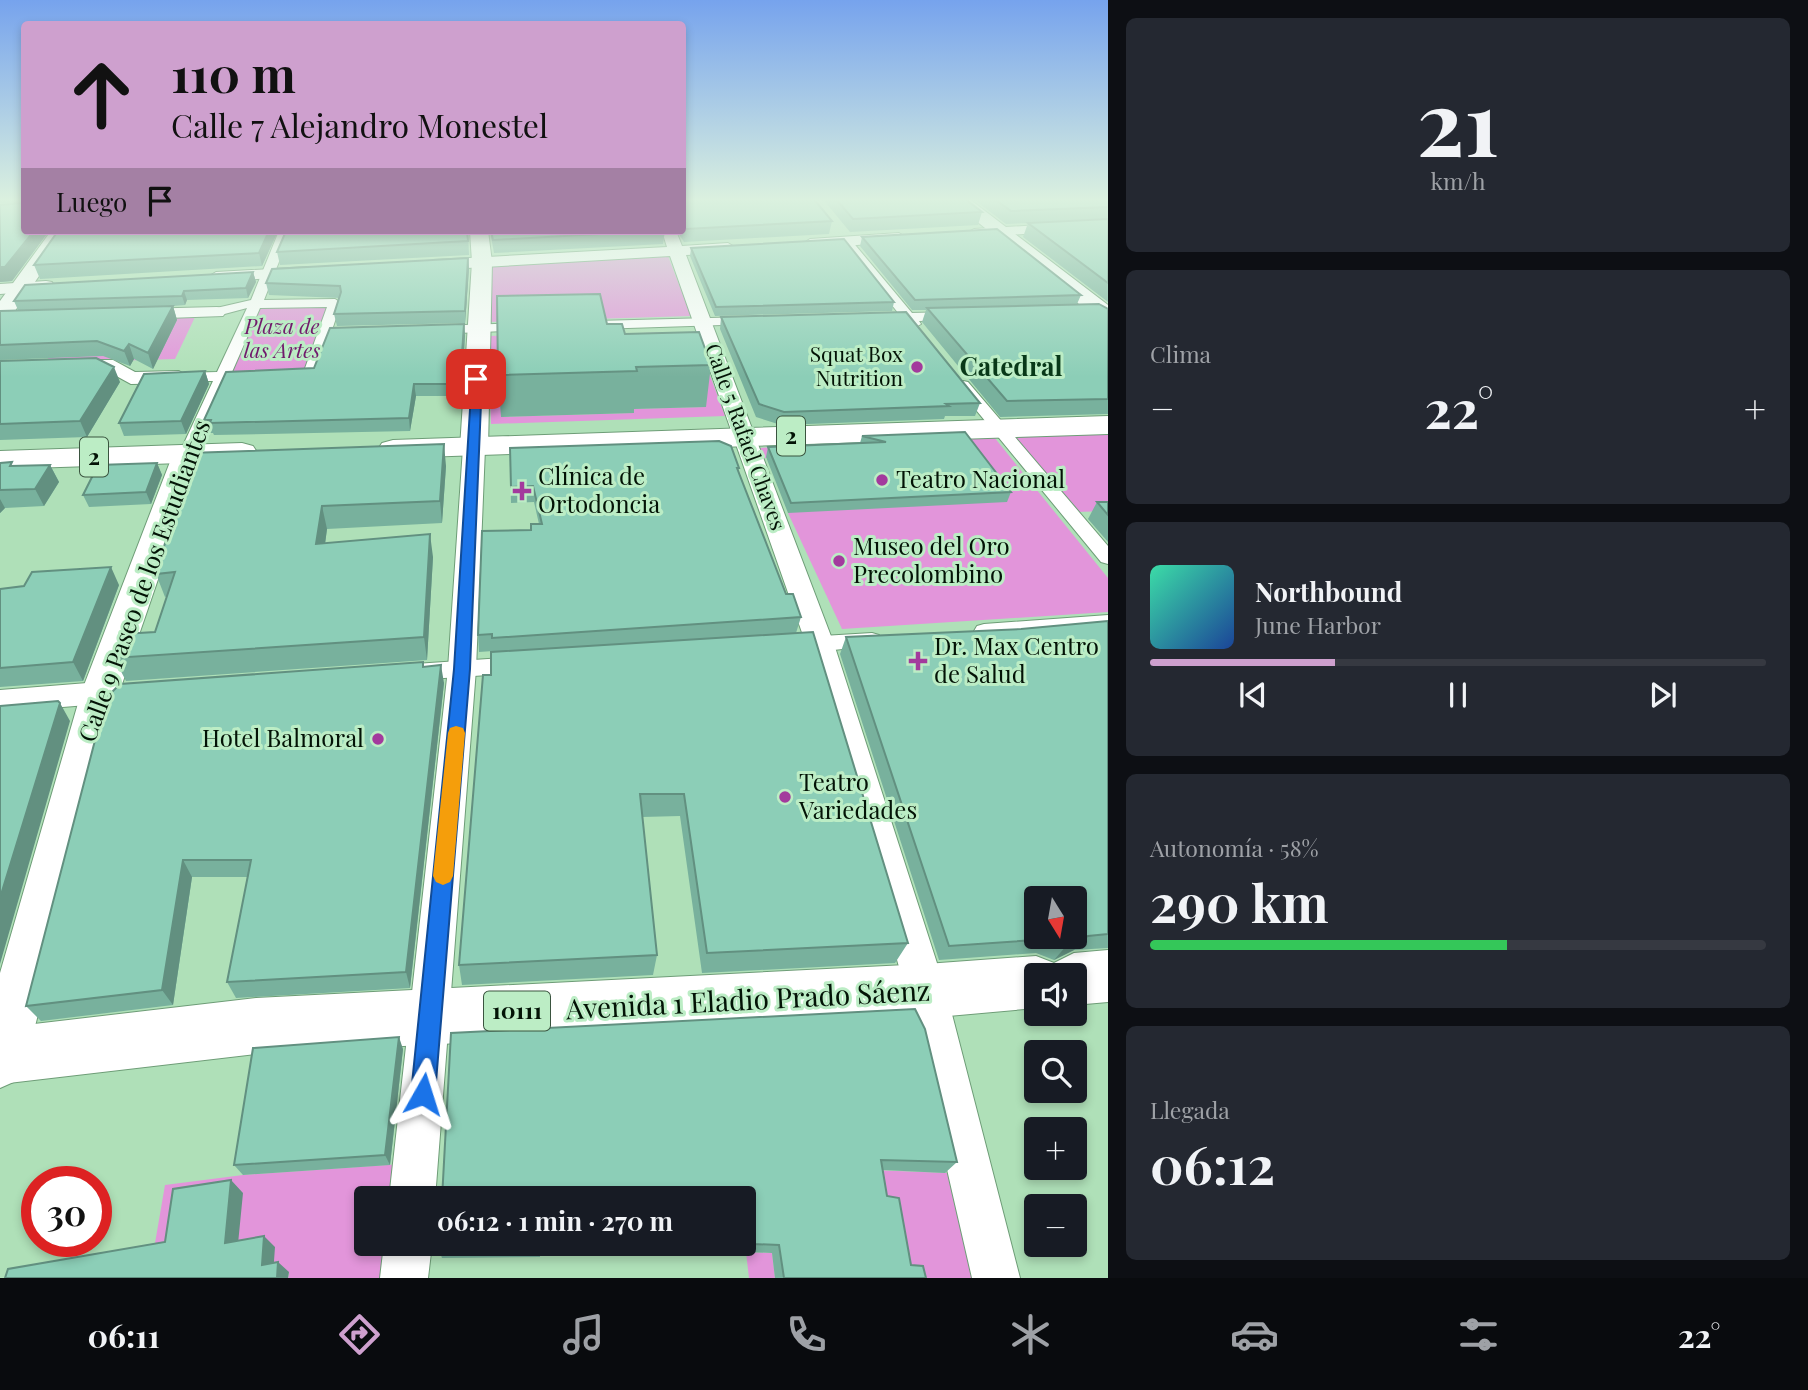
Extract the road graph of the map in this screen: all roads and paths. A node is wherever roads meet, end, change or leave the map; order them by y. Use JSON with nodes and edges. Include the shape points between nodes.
{"nodes":[{"id":1,"x":38,"y":258,"type":"edge"},
{"id":2,"x":275,"y":258,"type":"edge"},
{"id":3,"x":482,"y":258,"type":"edge"},
{"id":4,"x":559,"y":258,"type":"edge"},
{"id":5,"x":680,"y":258,"type":"edge"},
{"id":6,"x":860,"y":258,"type":"edge"},
{"id":7,"x":1034,"y":258,"type":"edge"},
{"id":8,"x":482,"y":262,"type":"junction"},
{"id":9,"x":415,"y":266,"type":"edge"},
{"id":10,"x":322,"y":271,"type":"edge"},
{"id":11,"x":269,"y":274,"type":"junction"},
{"id":12,"x":201,"y":278,"type":"edge"},
{"id":13,"x":63,"y":285,"type":"edge"},
{"id":14,"x":11,"y":288,"type":"edge"},
{"id":15,"x":255,"y":304,"type":"junction"},
{"id":16,"x":217,"y":312,"type":"joint"},
{"id":17,"x":1074,"y":312,"type":"edge"},
{"id":18,"x":1106,"y":313,"type":"edge"},
{"id":19,"x":122,"y":315,"type":"edge"},
{"id":20,"x":964,"y":316,"type":"edge"},
{"id":21,"x":0,"y":317,"type":"edge"},
{"id":22,"x":909,"y":317,"type":"junction"},
{"id":23,"x":27,"y":318,"type":"edge"},
{"id":24,"x":868,"y":318,"type":"edge"},
{"id":25,"x":758,"y":321,"type":"edge"},
{"id":26,"x":704,"y":322,"type":"junction"},
{"id":27,"x":584,"y":326,"type":"edge"},
{"id":28,"x":544,"y":327,"type":"edge"},
{"id":29,"x":478,"y":328,"type":"junction"},
{"id":30,"x":422,"y":330,"type":"edge"},
{"id":31,"x":925,"y":337,"type":"edge"},
{"id":32,"x":65,"y":366,"type":"edge"},
{"id":33,"x":949,"y":368,"type":"edge"},
{"id":34,"x":221,"y":376,"type":"junction"},
{"id":35,"x":180,"y":377,"type":"joint"},
{"id":36,"x":1108,"y":425,"type":"edge"},
{"id":37,"x":997,"y":428,"type":"junction"},
{"id":38,"x":745,"y":438,"type":"junction"},
{"id":39,"x":474,"y":447,"type":"junction"},
{"id":40,"x":367,"y":450,"type":"edge"},
{"id":41,"x":274,"y":452,"type":"edge"},
{"id":42,"x":187,"y":454,"type":"junction"},
{"id":43,"x":0,"y":460,"type":"edge"},
{"id":44,"x":1108,"y":558,"type":"edge"},
{"id":45,"x":1108,"y":622,"type":"edge"},
{"id":46,"x":957,"y":633,"type":"edge"},
{"id":47,"x":888,"y":638,"type":"edge"},
{"id":48,"x":820,"y":643,"type":"junction"},
{"id":49,"x":779,"y":646,"type":"edge"},
{"id":50,"x":545,"y":663,"type":"edge"},
{"id":51,"x":462,"y":669,"type":"junction"},
{"id":52,"x":393,"y":673,"type":"edge"},
{"id":53,"x":114,"y":692,"type":"junction"},
{"id":54,"x":0,"y":701,"type":"edge"},
{"id":55,"x":1108,"y":976,"type":"edge"},
{"id":56,"x":1087,"y":978,"type":"edge"},
{"id":57,"x":1024,"y":983,"type":"edge"},
{"id":58,"x":926,"y":991,"type":"junction"},
{"id":59,"x":431,"y":1016,"type":"junction"},
{"id":60,"x":1,"y":1058,"type":"edge"},
{"id":61,"x":413,"y":1186,"type":"edge"},
{"id":62,"x":407,"y":1256,"type":"edge"},
{"id":63,"x":404,"y":1278,"type":"edge"},
{"id":64,"x":996,"y":1278,"type":"edge"}],
"edges":[{"from":1,"to":14,"type":"street"},
{"from":2,"to":11,"type":"street","name":"Calle 9 Paseo de los Estudiantes"},
{"from":3,"to":8,"type":"street"},
{"from":4,"to":8,"type":"street"},
{"from":5,"to":26,"type":"street","name":"Calle 5 Rafael Chaves"},
{"from":6,"to":22,"type":"street"},
{"from":7,"to":18,"type":"street"},
{"from":8,"to":9,"type":"street"},
{"from":8,"to":29,"type":"street"},
{"from":10,"to":11,"type":"street"},
{"from":11,"to":12,"type":"street"},
{"from":11,"to":15,"type":"street","name":"Calle 9 Paseo de los Estudiantes"},
{"from":13,"to":14,"type":"street"},
{"from":14,"to":21,"type":"street"},
{"from":15,"to":16,"type":"street"},
{"from":15,"to":34,"type":"street","name":"Calle 9 Paseo de los Estudiantes"},
{"from":15,"to":34,"type":"street","via":[[335,303],[331,333],[310,375]]},
{"from":16,"to":19,"type":"street"},
{"from":17,"to":18,"type":"street"},
{"from":20,"to":22,"type":"street"},
{"from":21,"to":23,"type":"street"},
{"from":22,"to":24,"type":"street"},
{"from":22,"to":31,"type":"street"},
{"from":25,"to":26,"type":"street"},
{"from":26,"to":27,"type":"street"},
{"from":26,"to":38,"type":"street","name":"Calle 5 Rafael Chaves"},
{"from":28,"to":29,"type":"street"},
{"from":29,"to":30,"type":"street"},
{"from":29,"to":39,"type":"street"},
{"from":32,"to":35,"type":"street","via":[[113,366],[131,378]]},
{"from":33,"to":37,"type":"street"},
{"from":34,"to":35,"type":"street"},
{"from":34,"to":42,"type":"street","name":"Calle 9 Paseo de los Estudiantes"},
{"from":36,"to":37,"type":"highway","number":"2"},
{"from":37,"to":38,"type":"highway","number":"2"},
{"from":37,"to":44,"type":"street"},
{"from":38,"to":39,"type":"highway","number":"2"},
{"from":38,"to":48,"type":"street","name":"Calle 5 Rafael Chaves"},
{"from":39,"to":40,"type":"highway","number":"2"},
{"from":39,"to":51,"type":"street"},
{"from":41,"to":42,"type":"highway","number":"2"},
{"from":42,"to":43,"type":"highway","number":"2"},
{"from":42,"to":53,"type":"street","name":"Calle 9 Paseo de los Estudiantes"},
{"from":45,"to":46,"type":"street"},
{"from":47,"to":48,"type":"street"},
{"from":48,"to":49,"type":"street"},
{"from":48,"to":58,"type":"street","name":"Calle 5 Rafael Chaves"},
{"from":50,"to":51,"type":"street"},
{"from":51,"to":52,"type":"street"},
{"from":51,"to":59,"type":"street"},
{"from":53,"to":54,"type":"street"},
{"from":53,"to":60,"type":"street","name":"Calle 9 Paseo de los Estudiantes"},
{"from":55,"to":56,"type":"highway"},
{"from":57,"to":58,"type":"highway","name":"Avenida 1 Eladio Prado Sáenz","number":"10111"},
{"from":58,"to":59,"type":"highway","name":"Avenida 1 Eladio Prado Sáenz","number":"10111"},
{"from":58,"to":64,"type":"street","name":"Calle 5 Rafael Chaves"},
{"from":59,"to":60,"type":"highway","name":"Avenida 1 Eladio Prado Sáenz","number":"10111","via":[[243,1027]]},
{"from":59,"to":61,"type":"street"},
{"from":62,"to":63,"type":"street"}]}
